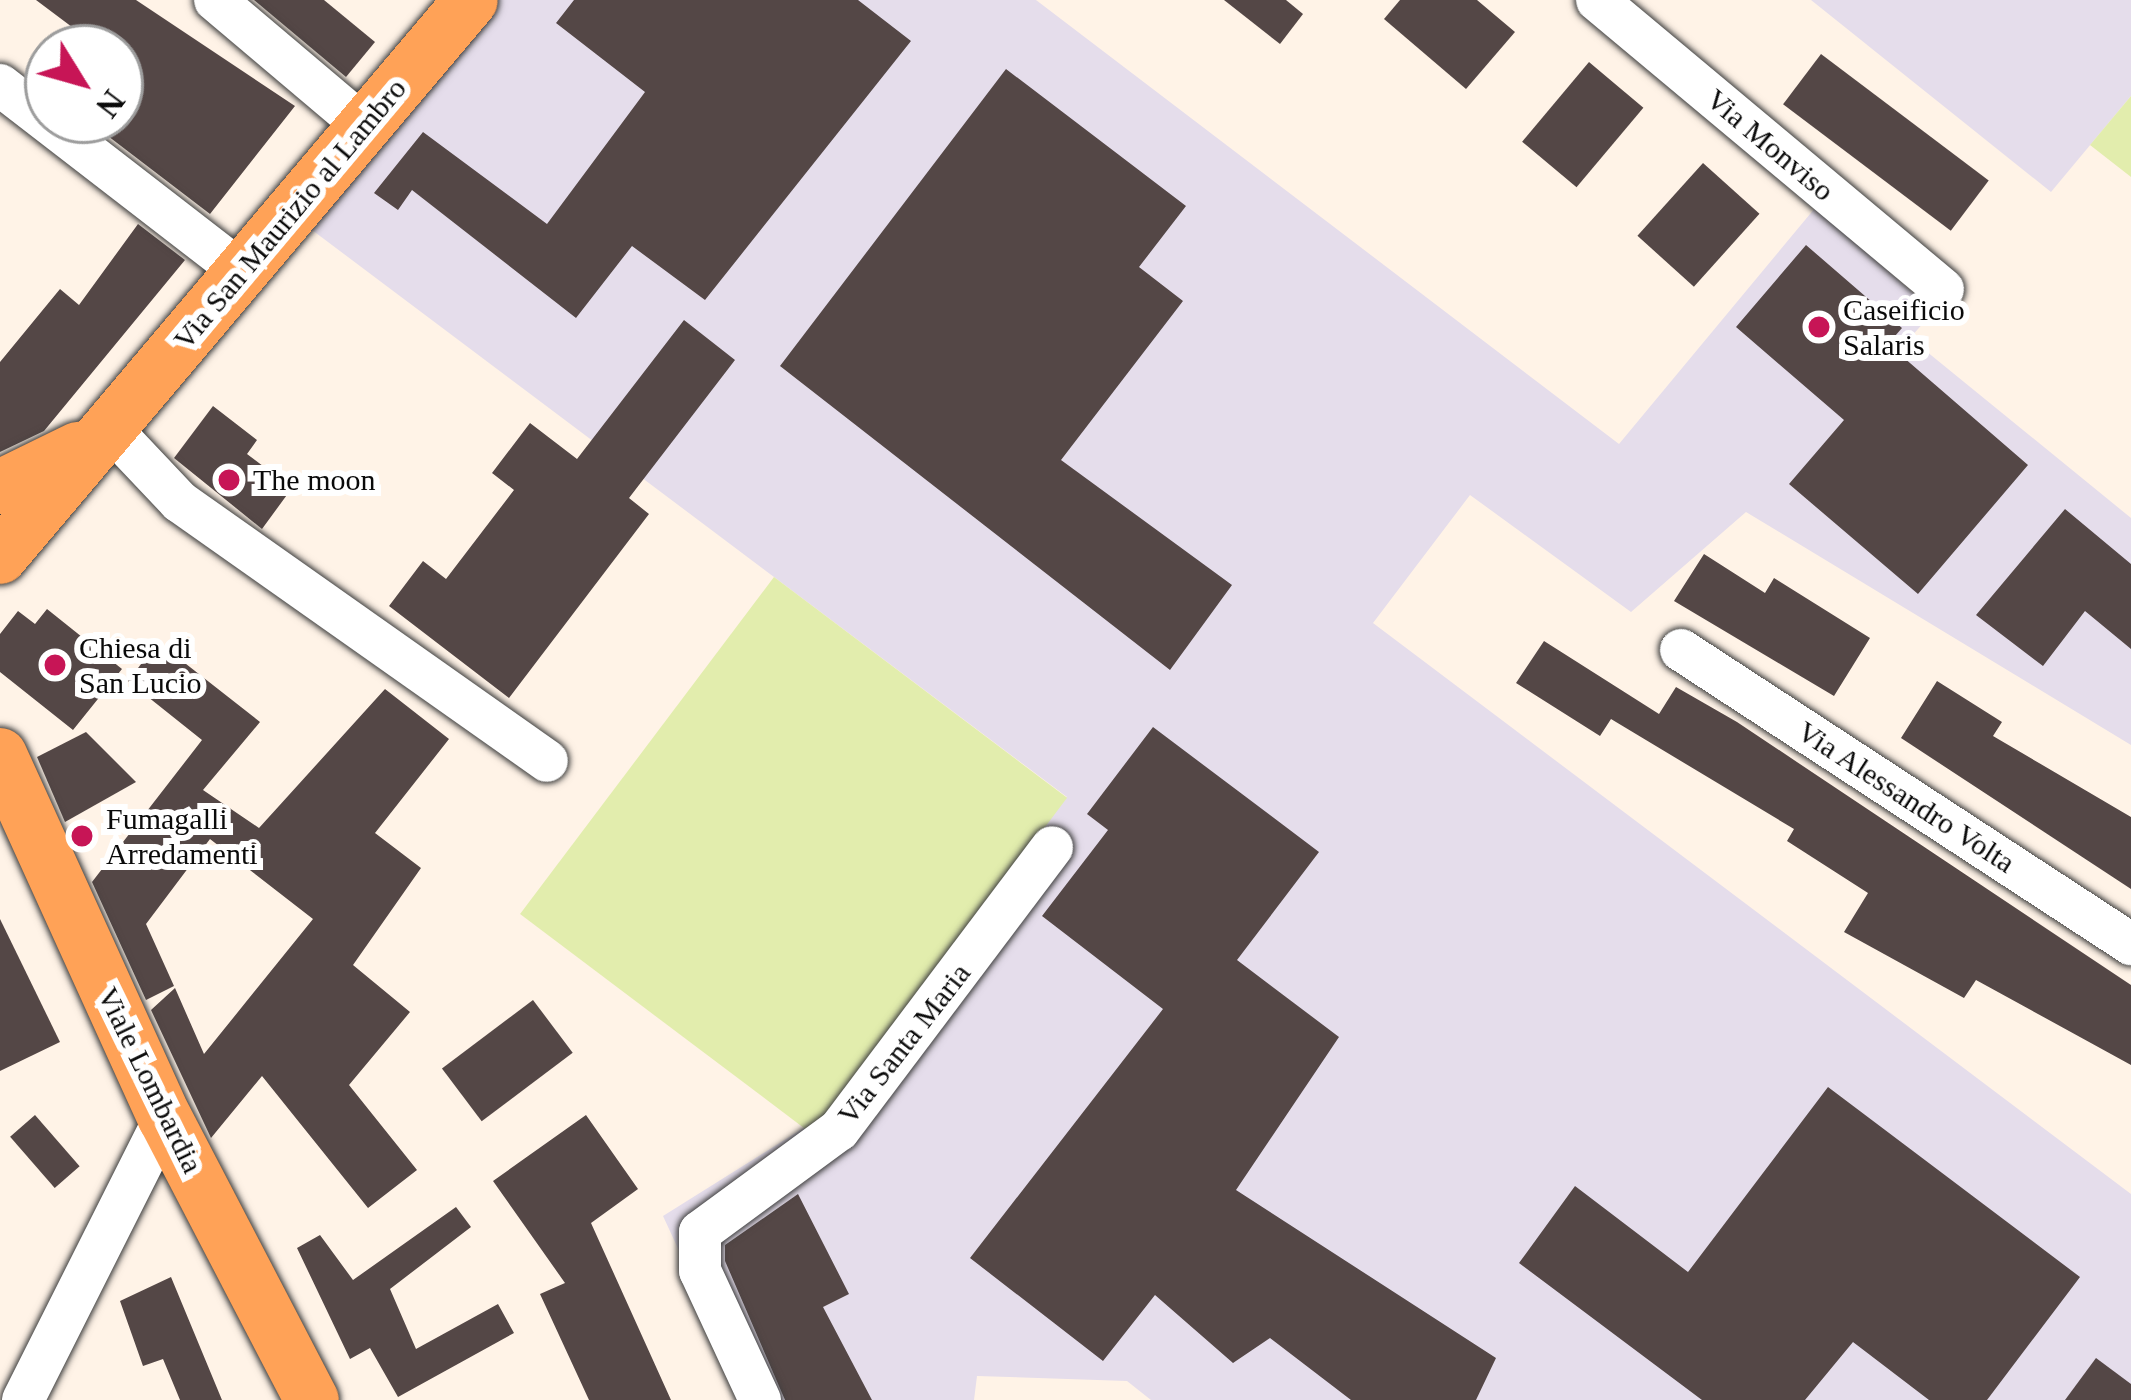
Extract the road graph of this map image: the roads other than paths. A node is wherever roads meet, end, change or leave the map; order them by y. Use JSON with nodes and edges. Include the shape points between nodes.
{"nodes":[{"id":1,"x":215,"y":0,"type":"edge"},
{"id":2,"x":471,"y":0,"type":"edge"},
{"id":3,"x":1597,"y":0,"type":"edge"},
{"id":4,"x":0,"y":85,"type":"edge"},
{"id":5,"x":364,"y":126,"type":"junction"},
{"id":6,"x":241,"y":271,"type":"junction"},
{"id":7,"x":1943,"y":289,"type":"dead end"},
{"id":8,"x":109,"y":427,"type":"junction"},
{"id":9,"x":0,"y":487,"type":"edge"},
{"id":10,"x":2,"y":553,"type":"edge"},
{"id":11,"x":1682,"y":650,"type":"dead end"},
{"id":12,"x":0,"y":754,"type":"edge"},
{"id":13,"x":547,"y":761,"type":"dead end"},
{"id":14,"x":1052,"y":847,"type":"dead end"},
{"id":15,"x":2131,"y":944,"type":"edge"},
{"id":16,"x":165,"y":1118,"type":"junction"},
{"id":17,"x":23,"y":1400,"type":"edge"},
{"id":18,"x":312,"y":1400,"type":"edge"},
{"id":19,"x":760,"y":1400,"type":"edge"}],
"edges":[{"from":1,"to":5,"type":"street"},
{"from":2,"to":5,"type":"main road","name":"Via San Maurizio al Lambro"},
{"from":3,"to":7,"type":"street","name":"Via Monviso"},
{"from":4,"to":6,"type":"street"},
{"from":5,"to":6,"type":"main road","name":"Via San Maurizio al Lambro"},
{"from":6,"to":8,"type":"main road","name":"Via San Maurizio al Lambro"},
{"from":8,"to":9,"type":"main road","name":"Via San Maurizio al Lambro"},
{"from":8,"to":10,"type":"main road","name":"Via San Maurizio al Lambro"},
{"from":8,"to":13,"type":"street","via":[[180,502]]},
{"from":11,"to":15,"type":"street","name":"Via Alessandro Volta"},
{"from":12,"to":16,"type":"main road","name":"Viale Lombardia"},
{"from":14,"to":19,"type":"street","name":"Via Santa Maria","via":[[853,1114],[700,1232],[700,1271]]},
{"from":16,"to":17,"type":"street"},
{"from":16,"to":18,"type":"main road","name":"Viale Lombardia"}]}
